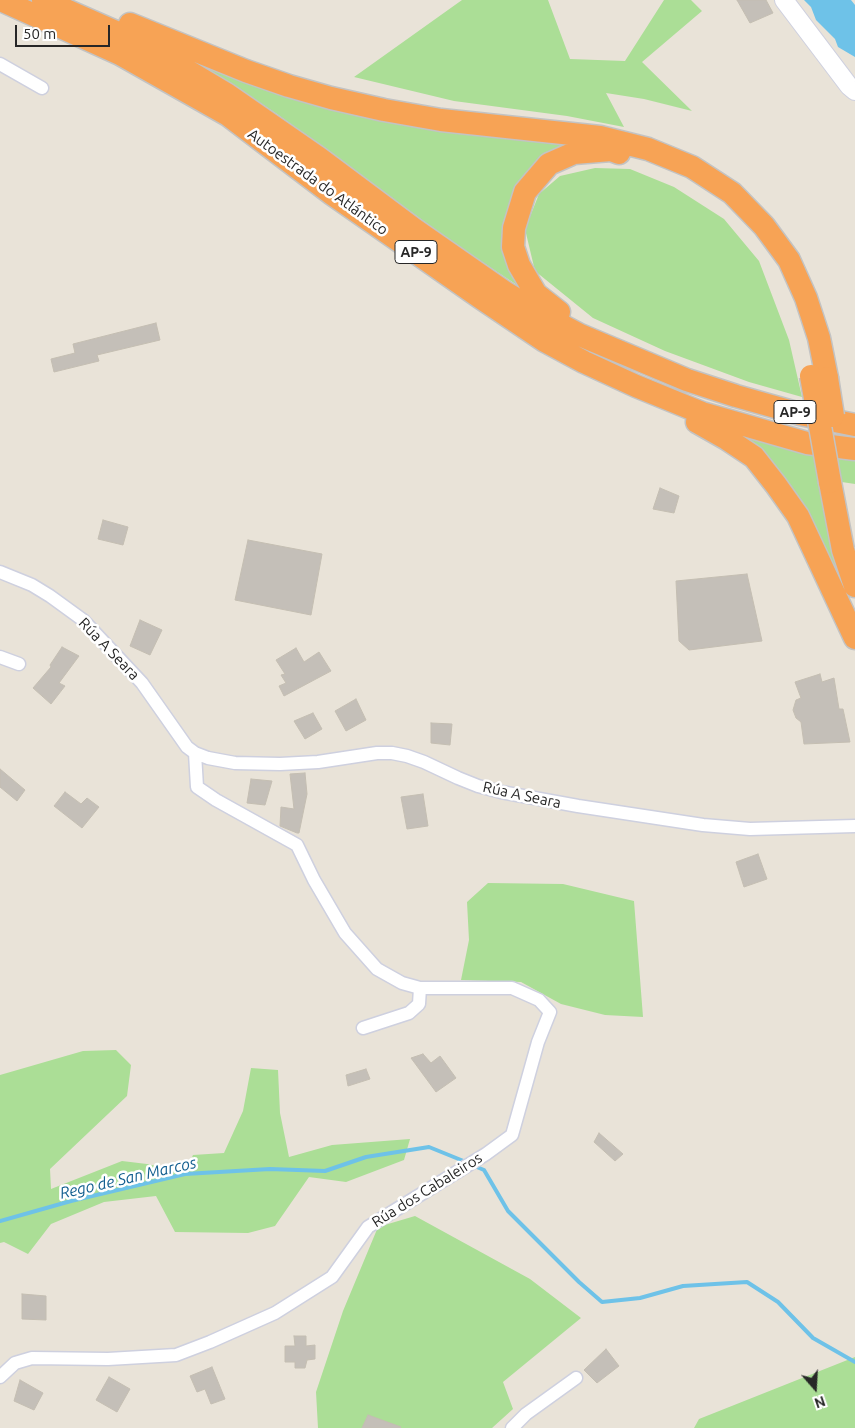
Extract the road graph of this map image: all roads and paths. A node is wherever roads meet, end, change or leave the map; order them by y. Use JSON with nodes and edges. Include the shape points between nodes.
{"nodes":[{"id":1,"x":1,"y":0,"type":"edge"},
{"id":2,"x":43,"y":0,"type":"edge"},
{"id":3,"x":72,"y":0,"type":"edge"},
{"id":4,"x":784,"y":0,"type":"edge"},
{"id":5,"x":0,"y":64,"type":"edge"},
{"id":6,"x":42,"y":88,"type":"dead end"},
{"id":7,"x":852,"y":88,"type":"edge"},
{"id":8,"x":580,"y":335,"type":"junction"},
{"id":9,"x":819,"y":377,"type":"junction"},
{"id":10,"x":636,"y":386,"type":"junction"},
{"id":11,"x":855,"y":425,"type":"edge"},
{"id":12,"x":855,"y":448,"type":"edge"},
{"id":13,"x":837,"y":483,"type":"junction"},
{"id":14,"x":855,"y":546,"type":"edge"},
{"id":15,"x":0,"y":572,"type":"edge"},
{"id":16,"x":855,"y":586,"type":"edge"},
{"id":17,"x":855,"y":638,"type":"edge"},
{"id":18,"x":0,"y":656,"type":"edge"},
{"id":19,"x":19,"y":664,"type":"dead end"},
{"id":20,"x":195,"y":753,"type":"junction"},
{"id":21,"x":855,"y":826,"type":"edge"},
{"id":22,"x":420,"y":988,"type":"junction"},
{"id":23,"x":363,"y":1028,"type":"dead end"},
{"id":24,"x":0,"y":1377,"type":"edge"},
{"id":25,"x":576,"y":1378,"type":"dead end"},
{"id":26,"x":512,"y":1428,"type":"edge"}],
"edges":[{"from":1,"to":10,"type":"highway","name":"Autoestrada do Atlántico","number":"AP-9","via":[[120,54],[228,115],[332,194],[537,336]]},
{"from":2,"to":8,"type":"highway","name":"Autoestrada do Atlántico","number":"AP-9","via":[[141,43],[228,96],[506,293]]},
{"from":3,"to":9,"type":"highway","via":[[246,71],[331,98],[441,120],[600,137],[648,149],[692,168],[732,193],[764,226],[789,260],[819,338]]},
{"from":4,"to":7,"type":"main road"},
{"from":5,"to":6,"type":"street"},
{"from":8,"to":9,"type":"highway","via":[[559,312],[536,294],[519,265],[513,247],[514,228],[525,192],[549,164],[574,153],[611,150],[663,167],[724,202],[777,267]]},
{"from":8,"to":11,"type":"highway","name":"Autoestrada do Atlántico","number":"AP-9","via":[[736,396]]},
{"from":9,"to":13,"type":"highway","bridge":true},
{"from":10,"to":12,"type":"highway","name":"Autoestrada do Atlántico","number":"AP-9","via":[[702,413],[753,429],[807,443]]},
{"from":10,"to":17,"type":"highway","via":[[754,457],[798,516]]},
{"from":13,"to":14,"type":"highway"},
{"from":13,"to":16,"type":"highway","via":[[844,550]]},
{"from":15,"to":20,"type":"street","name":"Rúa A Seara","via":[[38,588],[83,620],[142,683],[177,734]]},
{"from":18,"to":19,"type":"street"},
{"from":20,"to":21,"type":"street","name":"Rúa A Seara","via":[[235,763],[280,764],[392,754],[407,756],[478,786],[501,792],[703,826],[750,829]]},
{"from":20,"to":22,"type":"street","via":[[197,787],[297,845],[344,933],[377,969],[402,983]]},
{"from":22,"to":23,"type":"street","via":[[419,1004],[409,1013]]},
{"from":22,"to":24,"type":"street","name":"Rúa dos Cabaleiros","via":[[512,988],[539,1000],[550,1012],[538,1042],[512,1135],[368,1227],[332,1278],[275,1313],[176,1355],[108,1359],[32,1358],[15,1363]]},
{"from":25,"to":26,"type":"street"}]}
